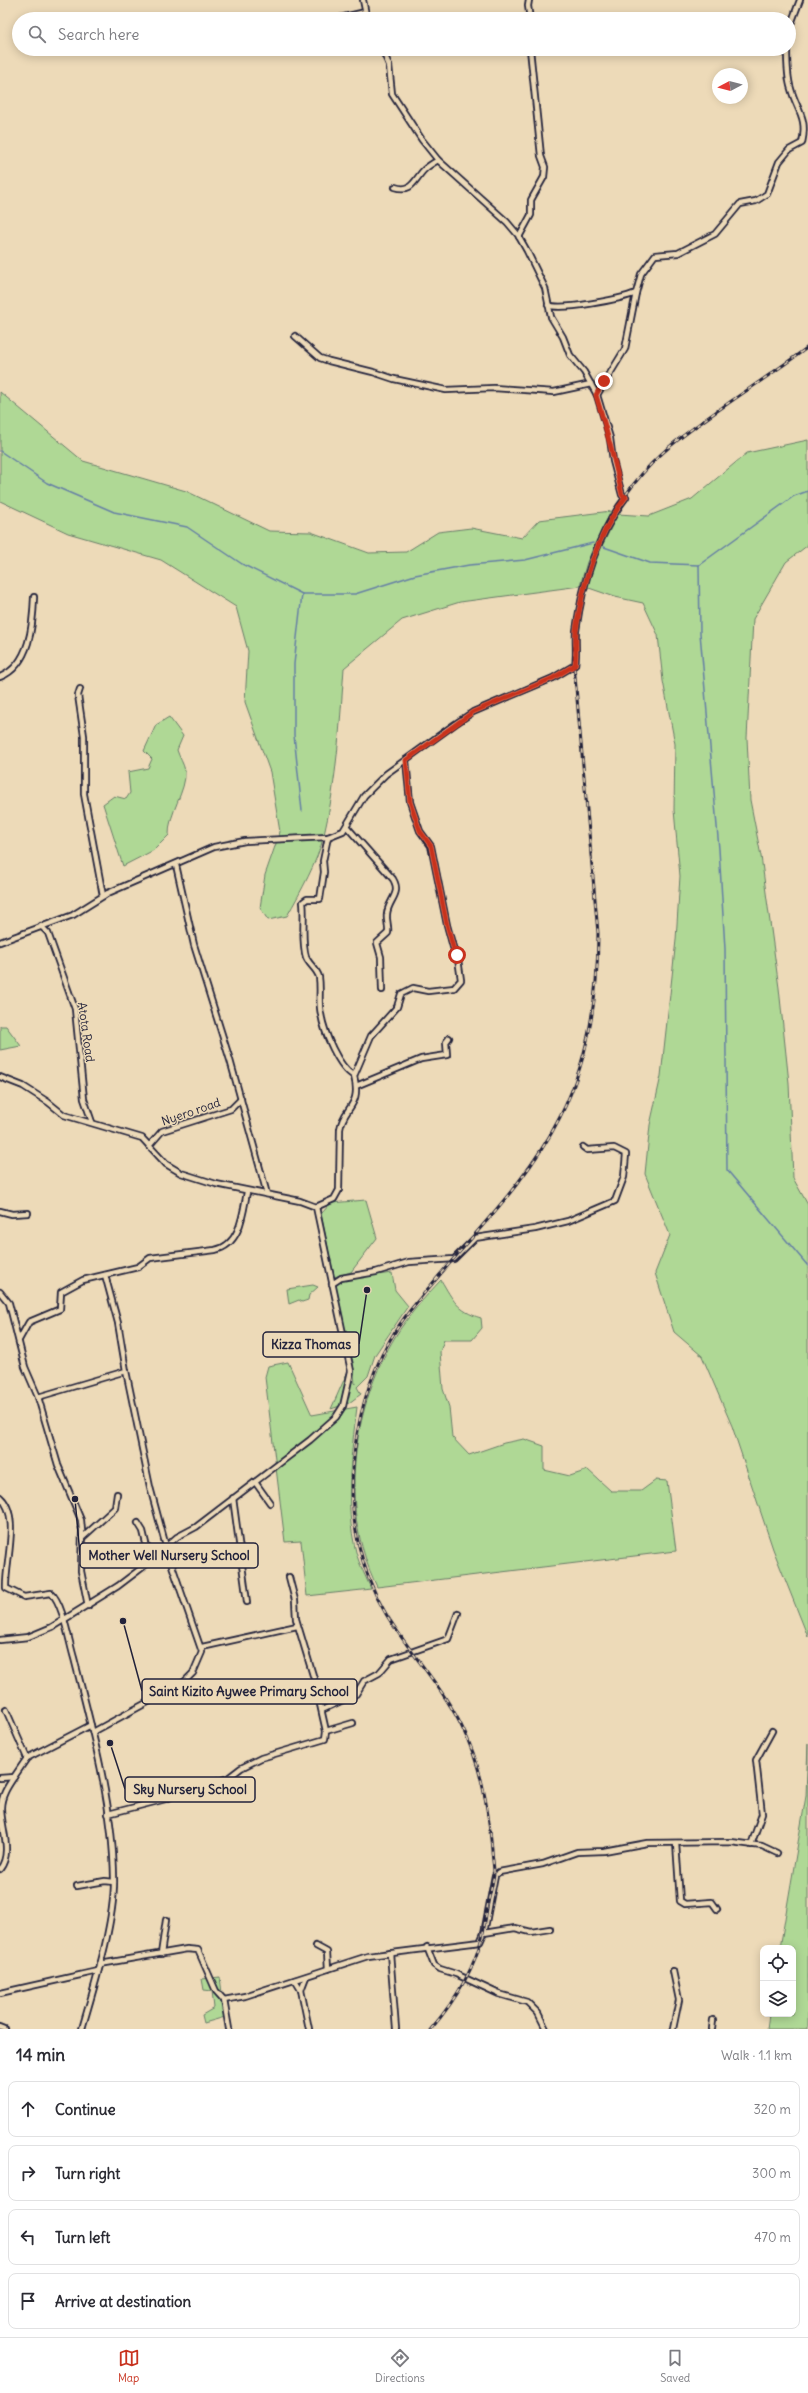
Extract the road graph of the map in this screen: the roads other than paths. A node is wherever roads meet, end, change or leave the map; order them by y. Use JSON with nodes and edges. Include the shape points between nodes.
{"nodes":[{"id":1,"x":363,"y":0,"type":"edge"},
{"id":2,"x":529,"y":0,"type":"edge"},
{"id":3,"x":800,"y":0,"type":"edge"},
{"id":4,"x":365,"y":12,"type":"edge"},
{"id":5,"x":530,"y":12,"type":"edge"},
{"id":6,"x":795,"y":12,"type":"edge"},
{"id":7,"x":385,"y":56,"type":"edge"},
{"id":8,"x":531,"y":56,"type":"edge"},
{"id":9,"x":788,"y":56,"type":"edge"},
{"id":10,"x":438,"y":160,"type":"junction"},
{"id":11,"x":394,"y":187,"type":"dead end"},
{"id":12,"x":519,"y":237,"type":"junction"},
{"id":13,"x":636,"y":293,"type":"junction"},
{"id":14,"x":548,"y":305,"type":"junction"},
{"id":15,"x":295,"y":336,"type":"dead end"},
{"id":16,"x":591,"y":384,"type":"junction"},
{"id":17,"x":596,"y":395,"type":"junction"},
{"id":18,"x":34,"y":597,"type":"dead end"},
{"id":19,"x":0,"y":677,"type":"edge"},
{"id":20,"x":80,"y":689,"type":"dead end"},
{"id":21,"x":406,"y":760,"type":"junction"},
{"id":22,"x":346,"y":827,"type":"junction"},
{"id":23,"x":328,"y":837,"type":"junction"},
{"id":24,"x":176,"y":865,"type":"junction"},
{"id":25,"x":103,"y":896,"type":"junction"},
{"id":26,"x":41,"y":926,"type":"junction"},
{"id":27,"x":0,"y":942,"type":"edge"},
{"id":28,"x":382,"y":990,"type":"dead end"},
{"id":29,"x":449,"y":1038,"type":"dead end"},
{"id":30,"x":354,"y":1076,"type":"junction"},
{"id":31,"x":0,"y":1077,"type":"edge"},
{"id":32,"x":356,"y":1086,"type":"junction"},
{"id":33,"x":241,"y":1099,"type":"junction"},
{"id":34,"x":92,"y":1122,"type":"junction"},
{"id":35,"x":149,"y":1146,"type":"junction"},
{"id":36,"x":583,"y":1147,"type":"dead end"},
{"id":37,"x":247,"y":1192,"type":"junction"},
{"id":38,"x":267,"y":1194,"type":"junction"},
{"id":39,"x":316,"y":1207,"type":"junction"},
{"id":40,"x":0,"y":1211,"type":"edge"},
{"id":41,"x":28,"y":1213,"type":"dead end"},
{"id":42,"x":105,"y":1275,"type":"junction"},
{"id":43,"x":332,"y":1284,"type":"junction"},
{"id":44,"x":0,"y":1292,"type":"edge"},
{"id":45,"x":18,"y":1342,"type":"junction"},
{"id":46,"x":126,"y":1371,"type":"junction"},
{"id":47,"x":38,"y":1397,"type":"junction"},
{"id":48,"x":254,"y":1482,"type":"junction"},
{"id":49,"x":117,"y":1494,"type":"dead end"},
{"id":50,"x":0,"y":1496,"type":"edge"},
{"id":51,"x":233,"y":1498,"type":"junction"},
{"id":52,"x":270,"y":1503,"type":"dead end"},
{"id":53,"x":138,"y":1523,"type":"dead end"},
{"id":54,"x":82,"y":1538,"type":"junction"},
{"id":55,"x":166,"y":1547,"type":"junction"},
{"id":56,"x":150,"y":1560,"type":"junction"},
{"id":57,"x":290,"y":1577,"type":"dead end"},
{"id":58,"x":247,"y":1602,"type":"dead end"},
{"id":59,"x":88,"y":1606,"type":"junction"},
{"id":60,"x":458,"y":1613,"type":"dead end"},
{"id":61,"x":64,"y":1620,"type":"junction"},
{"id":62,"x":297,"y":1626,"type":"junction"},
{"id":63,"x":0,"y":1640,"type":"edge"},
{"id":64,"x":202,"y":1647,"type":"junction"},
{"id":65,"x":6,"y":1710,"type":"dead end"},
{"id":66,"x":322,"y":1710,"type":"junction"},
{"id":67,"x":352,"y":1723,"type":"dead end"},
{"id":68,"x":91,"y":1725,"type":"junction"},
{"id":69,"x":326,"y":1731,"type":"junction"},
{"id":70,"x":772,"y":1731,"type":"dead end"},
{"id":71,"x":93,"y":1732,"type":"junction"},
{"id":72,"x":27,"y":1758,"type":"junction"},
{"id":73,"x":14,"y":1777,"type":"junction"},
{"id":74,"x":0,"y":1778,"type":"edge"},
{"id":75,"x":108,"y":1814,"type":"junction"},
{"id":76,"x":676,"y":1843,"type":"junction"},
{"id":77,"x":751,"y":1845,"type":"junction"},
{"id":78,"x":777,"y":1853,"type":"dead end"},
{"id":79,"x":0,"y":1869,"type":"edge"},
{"id":80,"x":114,"y":1882,"type":"junction"},
{"id":81,"x":77,"y":1886,"type":"dead end"},
{"id":82,"x":716,"y":1909,"type":"dead end"},
{"id":83,"x":166,"y":1920,"type":"dead end"},
{"id":84,"x":550,"y":1929,"type":"dead end"},
{"id":85,"x":484,"y":1933,"type":"junction"},
{"id":86,"x":316,"y":1946,"type":"dead end"},
{"id":87,"x":427,"y":1947,"type":"junction"},
{"id":88,"x":390,"y":1953,"type":"junction"},
{"id":89,"x":161,"y":1954,"type":"junction"},
{"id":90,"x":100,"y":1964,"type":"junction"},
{"id":91,"x":328,"y":1969,"type":"junction"},
{"id":92,"x":673,"y":1970,"type":"dead end"},
{"id":93,"x":98,"y":1971,"type":"junction"},
{"id":94,"x":306,"y":1977,"type":"junction"},
{"id":95,"x":295,"y":1980,"type":"junction"},
{"id":96,"x":301,"y":1990,"type":"junction"},
{"id":97,"x":0,"y":1993,"type":"edge"},
{"id":98,"x":224,"y":2000,"type":"junction"},
{"id":99,"x":713,"y":2020,"type":"dead end"},
{"id":100,"x":0,"y":2027,"type":"edge"},
{"id":101,"x":6,"y":2029,"type":"edge"},
{"id":102,"x":82,"y":2029,"type":"edge"},
{"id":103,"x":229,"y":2029,"type":"edge"},
{"id":104,"x":309,"y":2029,"type":"edge"},
{"id":105,"x":396,"y":2029,"type":"edge"},
{"id":106,"x":546,"y":2029,"type":"edge"},
{"id":107,"x":673,"y":2029,"type":"edge"},
{"id":108,"x":712,"y":2029,"type":"edge"}],
"edges":[{"from":1,"to":4,"type":"street"},
{"from":2,"to":5,"type":"street"},
{"from":3,"to":6,"type":"street"},
{"from":7,"to":10,"type":"street","via":[[389,65],[392,94]]},
{"from":8,"to":12,"type":"street","via":[[541,156],[545,172],[530,202],[531,214]]},
{"from":9,"to":13,"type":"street","via":[[790,89],[808,121],[802,143],[789,150],[779,162],[767,194],[756,201],[740,204],[715,234],[678,253],[655,255],[641,274]]},
{"from":10,"to":11,"type":"street","via":[[423,170],[413,186],[402,189]]},
{"from":10,"to":12,"type":"street","via":[[492,208]]},
{"from":12,"to":14,"type":"street","via":[[545,288]]},
{"from":13,"to":14,"type":"street","via":[[568,307]]},
{"from":13,"to":17,"type":"street","via":[[625,349]]},
{"from":14,"to":16,"type":"street","via":[[551,317],[570,355]]},
{"from":15,"to":16,"type":"street","via":[[320,358],[394,379],[446,390],[494,388],[554,392]]},
{"from":16,"to":17,"type":"street"},
{"from":17,"to":21,"type":"street","via":[[610,438],[622,495],[626,497],[608,526],[589,571],[579,611],[575,665],[553,678],[473,712]]},
{"from":18,"to":19,"type":"street","via":[[33,625],[28,645],[13,668]]},
{"from":20,"to":25,"type":"street","via":[[78,695],[84,736],[84,789]]},
{"from":21,"to":22,"type":"street","via":[[386,774],[364,796]]},
{"from":21,"to":30,"type":"street","via":[[410,802],[420,831],[431,846],[447,925],[462,980],[454,988],[428,991],[413,988],[401,994],[397,1007],[371,1036]]},
{"from":22,"to":23,"type":"street","via":[[337,835]]},
{"from":22,"to":28,"type":"street","via":[[393,879],[396,887],[395,898],[387,913],[388,932],[377,942],[381,957]]},
{"from":23,"to":24,"type":"street","via":[[237,842],[214,847]]},
{"from":23,"to":30,"type":"street","via":[[320,899],[303,901],[304,939],[307,959],[319,978],[322,1019],[337,1057]]},
{"from":24,"to":25,"type":"street"},
{"from":24,"to":33,"type":"street","via":[[194,944]]},
{"from":25,"to":26,"type":"street","via":[[72,914]]},
{"from":26,"to":27,"type":"street"},
{"from":26,"to":34,"type":"street","name":"Atota Road","via":[[48,933],[75,1009],[84,1099]]},
{"from":29,"to":32,"type":"street","via":[[446,1042],[446,1055],[421,1059]]},
{"from":30,"to":32,"type":"street"},
{"from":31,"to":34,"type":"street","via":[[23,1086],[64,1115]]},
{"from":32,"to":39,"type":"street","via":[[354,1101],[340,1129],[339,1190],[334,1199]]},
{"from":33,"to":35,"type":"street","name":"Nyero road","via":[[231,1109],[162,1131]]},
{"from":33,"to":38,"type":"street"},
{"from":34,"to":35,"type":"street","via":[[142,1138]]},
{"from":35,"to":37,"type":"street","via":[[159,1158],[175,1170]]},
{"from":36,"to":43,"type":"street","via":[[587,1150],[619,1149],[626,1154],[624,1177],[615,1201],[568,1221],[476,1238],[454,1259],[409,1262],[376,1272],[341,1278]]},
{"from":37,"to":38,"type":"street"},
{"from":37,"to":42,"type":"street","via":[[239,1228],[234,1238],[221,1249],[150,1258],[138,1267]]},
{"from":38,"to":39,"type":"street"},
{"from":39,"to":43,"type":"street"},
{"from":40,"to":41,"type":"street","via":[[12,1214]]},
{"from":42,"to":45,"type":"street","via":[[83,1280],[62,1291],[60,1309],[28,1322]]},
{"from":42,"to":46,"type":"street","via":[[118,1323]]},
{"from":43,"to":48,"type":"street","via":[[350,1366],[350,1384],[343,1406],[325,1427]]},
{"from":44,"to":45,"type":"street","via":[[9,1303]]},
{"from":45,"to":47,"type":"street"},
{"from":46,"to":47,"type":"street"},
{"from":46,"to":55,"type":"street","via":[[150,1487]]},
{"from":47,"to":54,"type":"street","via":[[56,1459],[80,1520]]},
{"from":48,"to":51,"type":"street"},
{"from":48,"to":52,"type":"street"},
{"from":49,"to":54,"type":"street","via":[[115,1508]]},
{"from":50,"to":61,"type":"street","via":[[11,1516],[6,1588],[22,1596],[52,1593]]},
{"from":51,"to":55,"type":"street","via":[[196,1527],[176,1537]]},
{"from":51,"to":58,"type":"street"},
{"from":53,"to":56,"type":"street","via":[[143,1531]]},
{"from":54,"to":59,"type":"street","via":[[81,1571]]},
{"from":55,"to":56,"type":"street"},
{"from":55,"to":64,"type":"street"},
{"from":56,"to":59,"type":"street"},
{"from":57,"to":62,"type":"street"},
{"from":59,"to":61,"type":"street"},
{"from":60,"to":66,"type":"street","via":[[448,1639],[391,1659],[379,1673],[364,1681],[356,1694]]},
{"from":61,"to":63,"type":"street","via":[[28,1637]]},
{"from":61,"to":68,"type":"street"},
{"from":62,"to":64,"type":"street"},
{"from":62,"to":66,"type":"street"},
{"from":64,"to":71,"type":"street","via":[[201,1655],[189,1678]]},
{"from":65,"to":72,"type":"street"},
{"from":66,"to":69,"type":"street"},
{"from":67,"to":69,"type":"street"},
{"from":68,"to":71,"type":"street"},
{"from":68,"to":72,"type":"street"},
{"from":69,"to":75,"type":"street","via":[[326,1739],[322,1741],[261,1758],[228,1778],[189,1789],[166,1799]]},
{"from":70,"to":77,"type":"street","via":[[756,1760],[762,1814]]},
{"from":71,"to":75,"type":"street"},
{"from":72,"to":73,"type":"street"},
{"from":73,"to":74,"type":"street"},
{"from":73,"to":79,"type":"street","via":[[2,1803],[6,1856]]},
{"from":75,"to":80,"type":"street"},
{"from":76,"to":77,"type":"street","via":[[731,1842]]},
{"from":76,"to":82,"type":"street","via":[[680,1901],[685,1904],[712,1902]]},
{"from":76,"to":85,"type":"street","via":[[648,1843],[604,1851],[577,1852],[543,1864],[496,1873]]},
{"from":77,"to":78,"type":"street","via":[[762,1846]]},
{"from":80,"to":81,"type":"street"},
{"from":80,"to":90,"type":"street"},
{"from":83,"to":89,"type":"street"},
{"from":84,"to":85,"type":"street","via":[[531,1932],[515,1928]]},
{"from":85,"to":87,"type":"street","via":[[480,1942]]},
{"from":86,"to":91,"type":"street","via":[[327,1952]]},
{"from":87,"to":88,"type":"street"},
{"from":87,"to":106,"type":"street","via":[[434,1965],[440,1969],[499,1994],[527,2002],[538,2013]]},
{"from":88,"to":91,"type":"street","via":[[360,1958]]},
{"from":88,"to":105,"type":"street"},
{"from":89,"to":90,"type":"street"},
{"from":89,"to":98,"type":"street","via":[[187,1949],[198,1950],[216,1991]]},
{"from":90,"to":93,"type":"street"},
{"from":91,"to":94,"type":"street"},
{"from":92,"to":107,"type":"street","via":[[679,1996]]},
{"from":93,"to":97,"type":"street"},
{"from":93,"to":102,"type":"street"},
{"from":94,"to":95,"type":"street"},
{"from":94,"to":96,"type":"street"},
{"from":95,"to":96,"type":"street"},
{"from":95,"to":98,"type":"street"},
{"from":96,"to":104,"type":"street"},
{"from":98,"to":103,"type":"street"},
{"from":99,"to":108,"type":"street"},
{"from":100,"to":101,"type":"street"}]}
